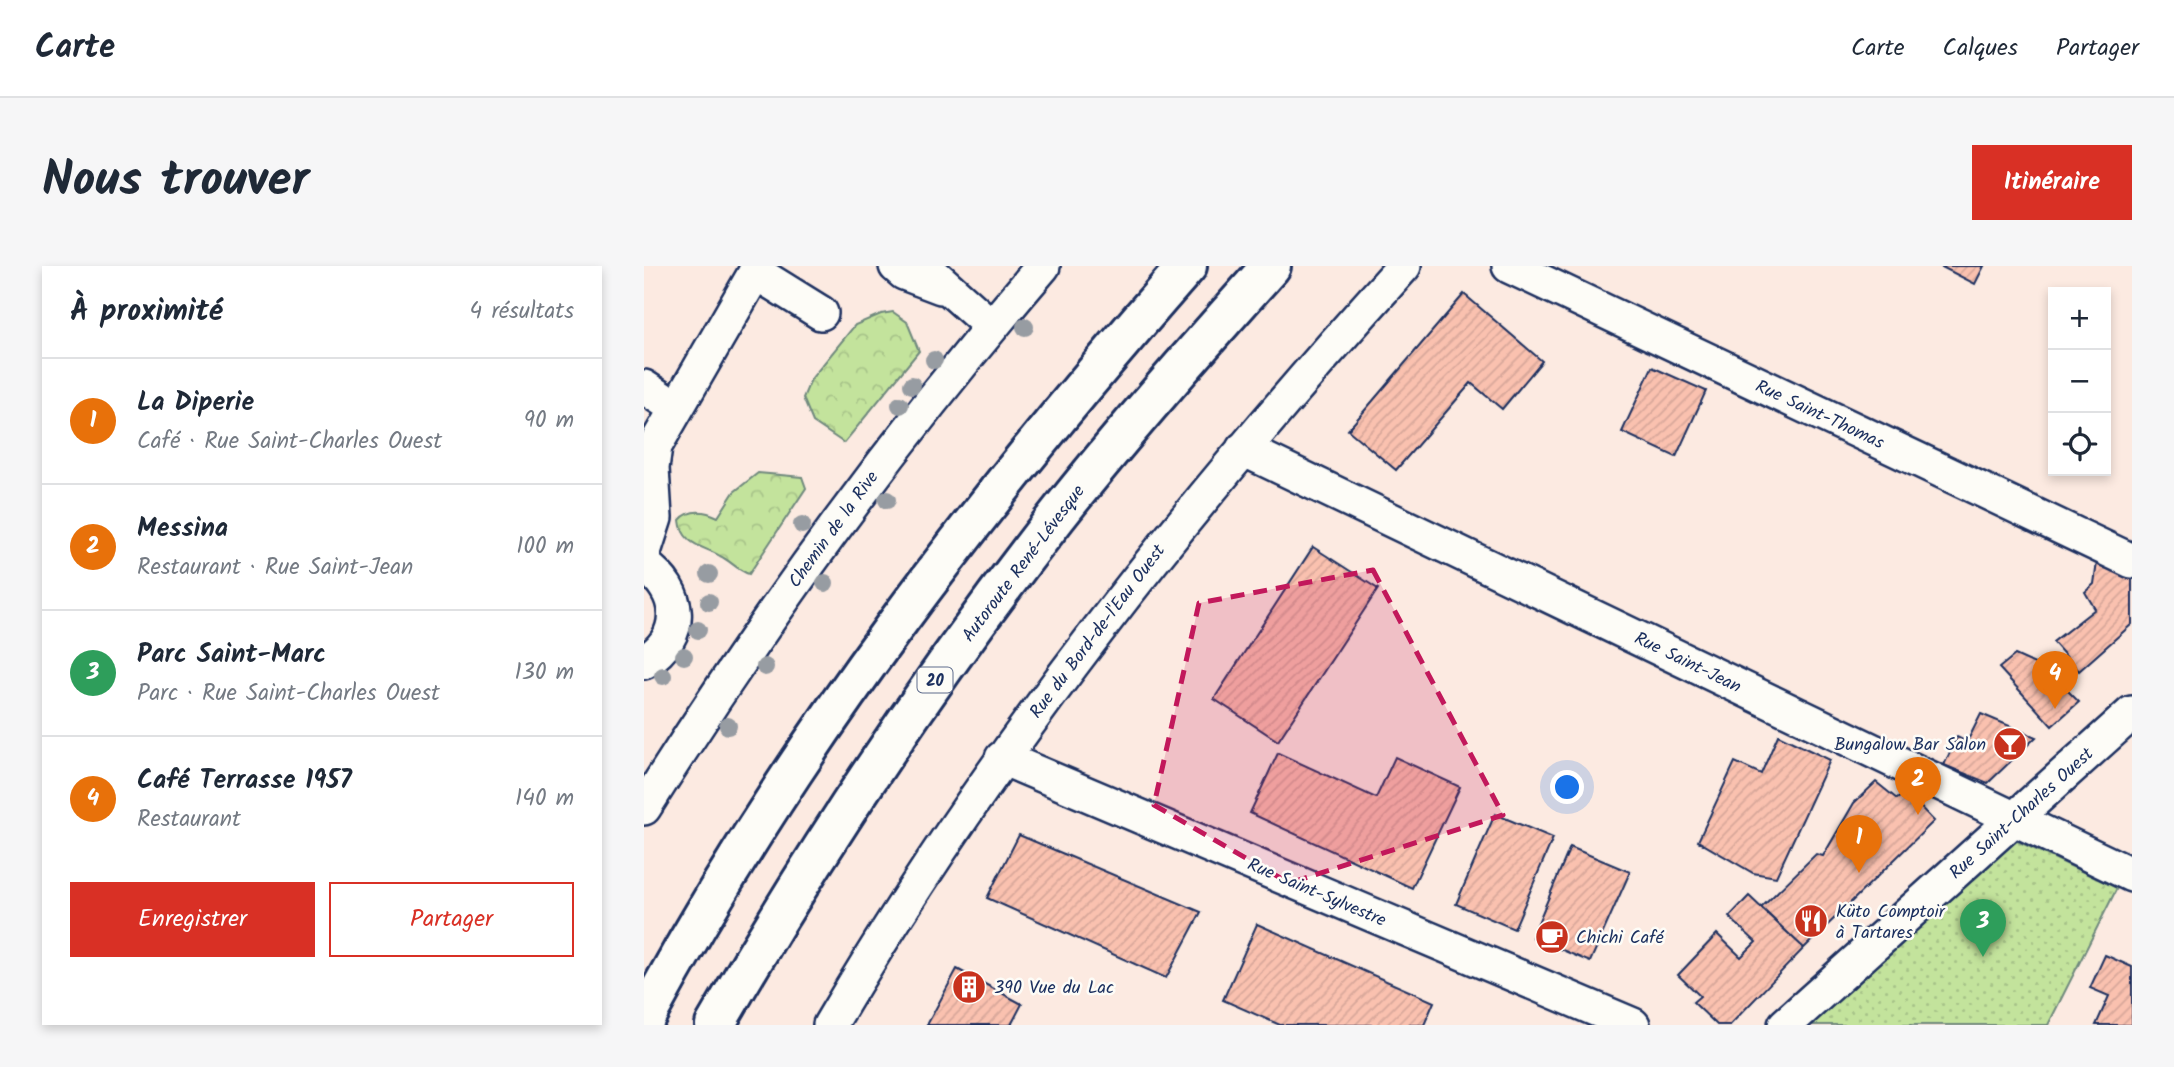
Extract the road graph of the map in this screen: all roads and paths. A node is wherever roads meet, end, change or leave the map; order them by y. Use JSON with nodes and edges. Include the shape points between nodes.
{"nodes":[{"id":1,"x":896,"y":266,"type":"edge"},
{"id":2,"x":1043,"y":266,"type":"edge"},
{"id":3,"x":1187,"y":266,"type":"edge"},
{"id":4,"x":1271,"y":266,"type":"edge"},
{"id":5,"x":1404,"y":266,"type":"edge"},
{"id":6,"x":1509,"y":266,"type":"edge"},
{"id":7,"x":757,"y":269,"type":"edge"},
{"id":8,"x":936,"y":274,"type":"edge"},
{"id":9,"x":821,"y":313,"type":"dead end"},
{"id":10,"x":991,"y":326,"type":"junction"},
{"id":11,"x":644,"y":387,"type":"edge"},
{"id":12,"x":676,"y":408,"type":"junction"},
{"id":13,"x":1243,"y":449,"type":"junction"},
{"id":14,"x":644,"y":552,"type":"edge"},
{"id":15,"x":2132,"y":561,"type":"edge"},
{"id":16,"x":644,"y":565,"type":"edge"},
{"id":17,"x":644,"y":662,"type":"edge"},
{"id":18,"x":2132,"y":713,"type":"edge"},
{"id":19,"x":1002,"y":758,"type":"junction"},
{"id":20,"x":644,"y":808,"type":"edge"},
{"id":21,"x":2014,"y":818,"type":"junction"},
{"id":22,"x":2132,"y":875,"type":"edge"},
{"id":23,"x":644,"y":1020,"type":"edge"},
{"id":24,"x":715,"y":1025,"type":"edge"},
{"id":25,"x":830,"y":1025,"type":"edge"},
{"id":26,"x":1633,"y":1025,"type":"edge"},
{"id":27,"x":1785,"y":1025,"type":"edge"}],
"edges":[{"from":1,"to":8,"type":"street","via":[[904,273]]},
{"from":2,"to":10,"type":"street","name":"Chemin de la Rive"},
{"from":3,"to":23,"type":"highway","via":[[1061,410],[912,601],[777,799]]},
{"from":4,"to":24,"type":"highway","name":"Autoroute René-Lévesque","number":"20","via":[[1104,458],[973,628],[828,838]]},
{"from":5,"to":13,"type":"street","name":"Rue du Bord-de-l'Eau Ouest"},
{"from":6,"to":15,"type":"street","name":"Rue Saint-Thomas"},
{"from":7,"to":9,"type":"street"},
{"from":7,"to":12,"type":"street"},
{"from":8,"to":10,"type":"street"},
{"from":10,"to":20,"type":"street","name":"Chemin de la Rive","via":[[800,572]]},
{"from":11,"to":12,"type":"street"},
{"from":12,"to":14,"type":"street","via":[[652,456],[655,518]]},
{"from":13,"to":19,"type":"street","name":"Rue du Bord-de-l'Eau Ouest","via":[[1089,639]]},
{"from":13,"to":21,"type":"street","name":"Rue Saint-Jean"},
{"from":16,"to":17,"type":"street","via":[[671,592],[676,615],[658,650]]},
{"from":18,"to":21,"type":"street","name":"Rue Saint-Charles Ouest"},
{"from":19,"to":25,"type":"street","name":"Rue du Bord-de-l'Eau Ouest"},
{"from":19,"to":26,"type":"street","name":"Rue Saint-Sylvestre"},
{"from":21,"to":22,"type":"street","name":"Rue Saint-Jean"},
{"from":21,"to":27,"type":"street","name":"Rue Saint-Charles Ouest"}]}
